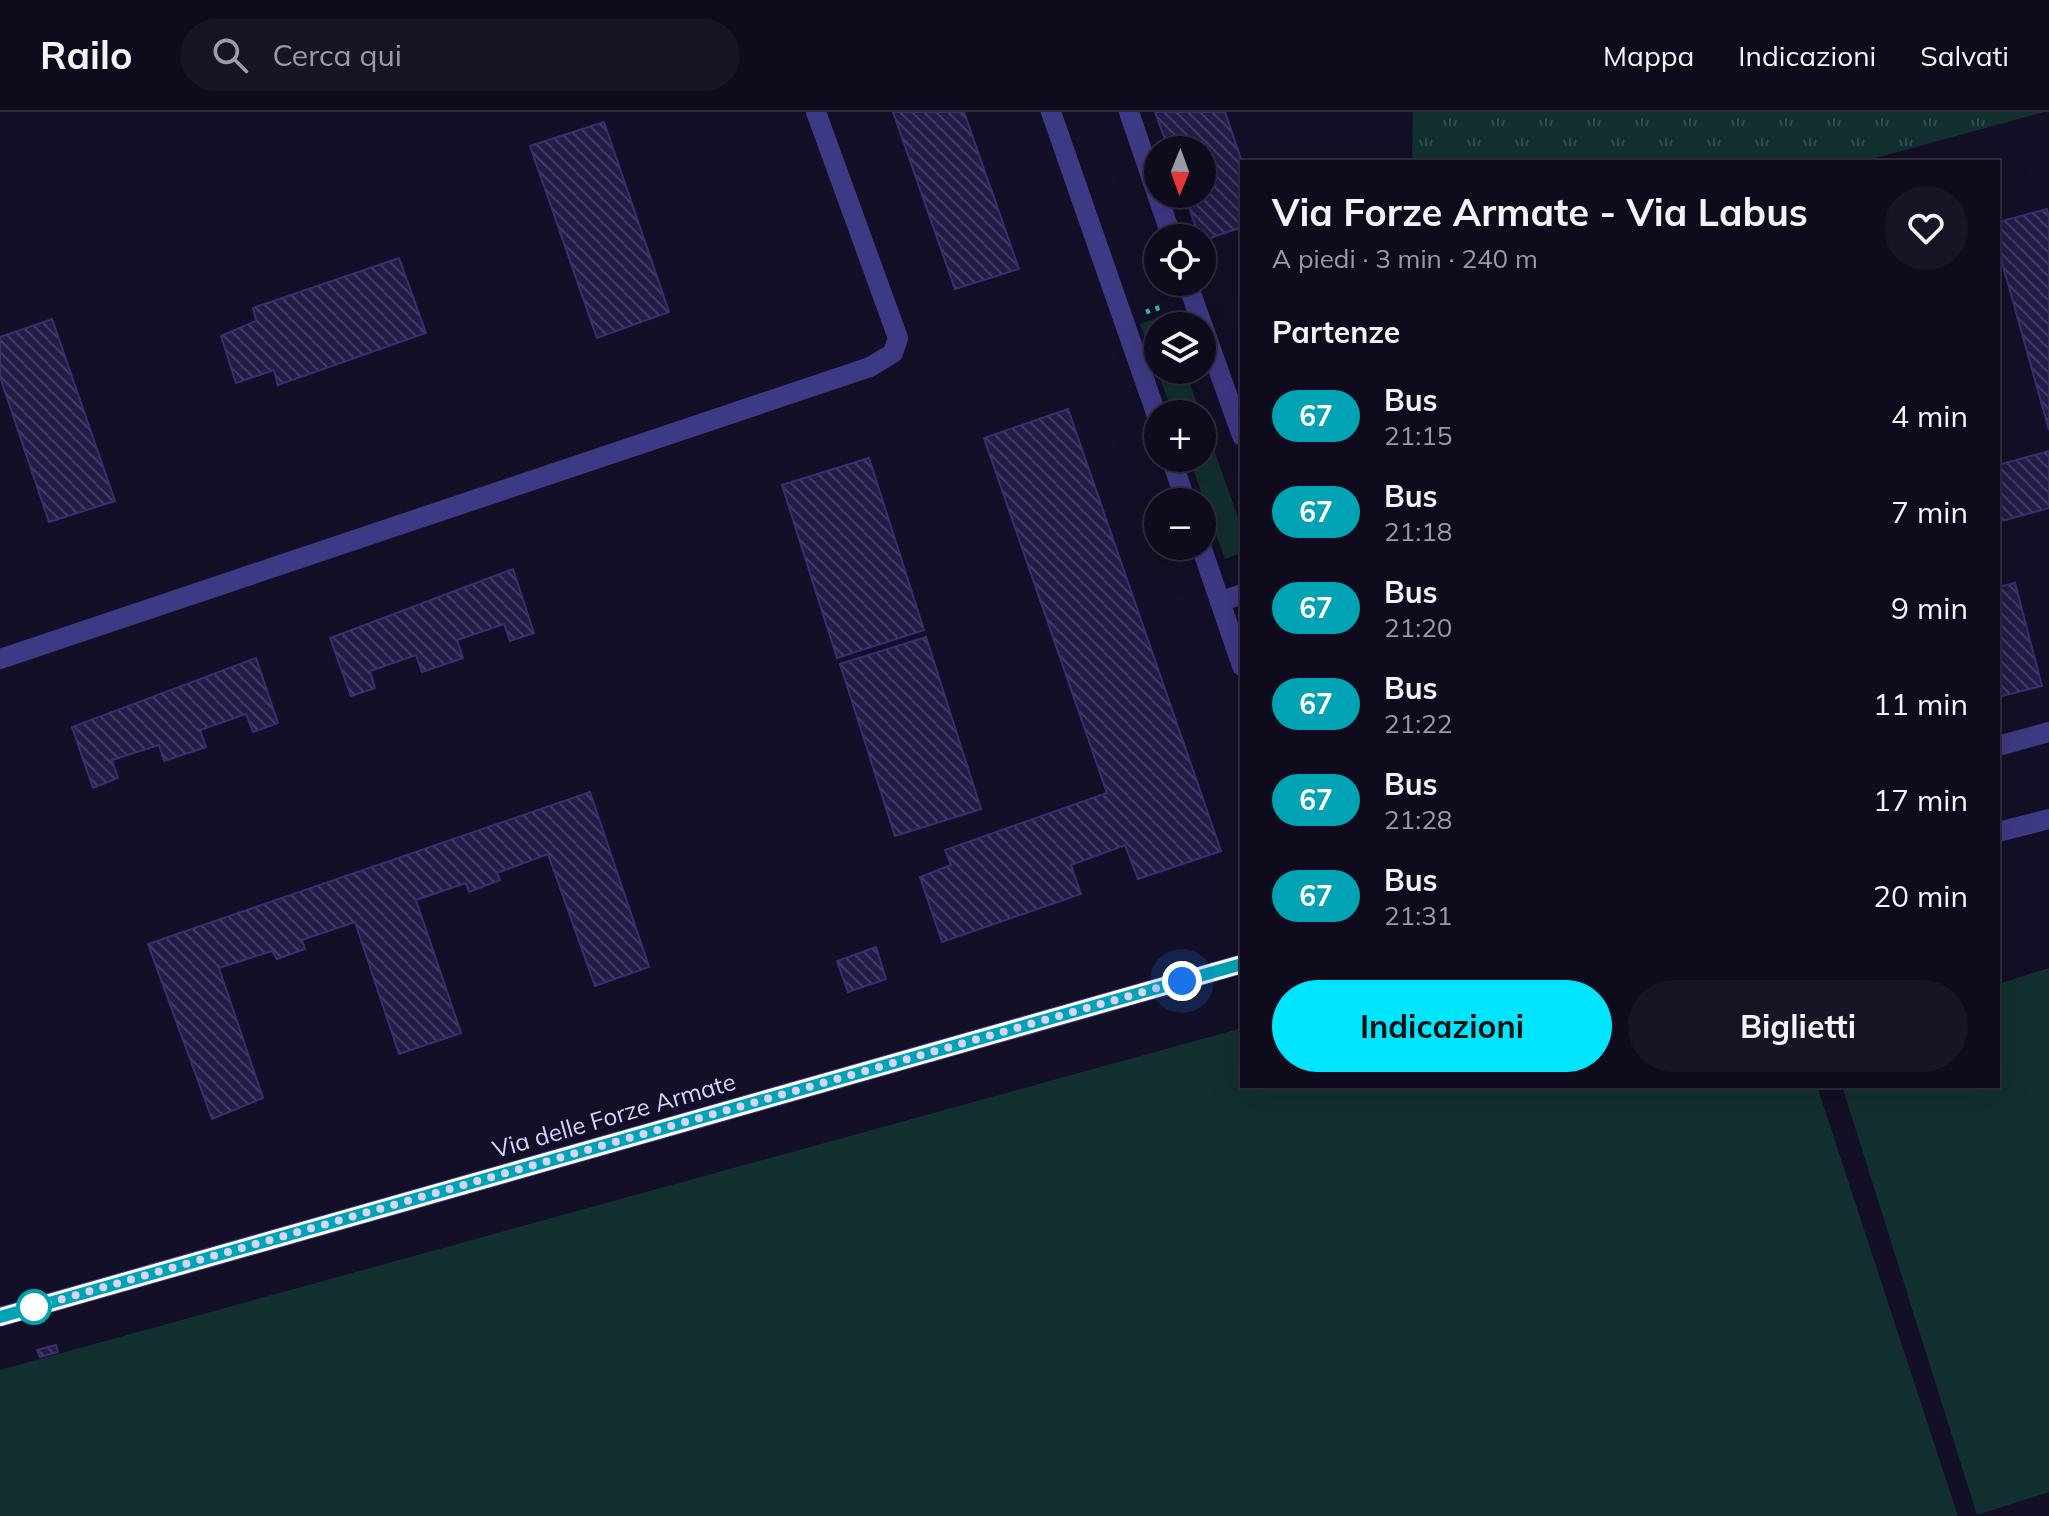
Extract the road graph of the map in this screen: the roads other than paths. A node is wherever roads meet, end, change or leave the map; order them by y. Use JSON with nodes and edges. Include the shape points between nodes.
{"nodes":[{"id":1,"x":816,"y":112,"type":"edge"},
{"id":2,"x":1051,"y":112,"type":"edge"},
{"id":3,"x":1129,"y":112,"type":"edge"},
{"id":4,"x":1167,"y":224,"type":"edge"},
{"id":5,"x":1192,"y":296,"type":"edge"},
{"id":6,"x":1151,"y":400,"type":"edge"},
{"id":7,"x":1240,"y":430,"type":"edge"},
{"id":8,"x":1206,"y":560,"type":"edge"},
{"id":9,"x":1240,"y":595,"type":"edge"},
{"id":10,"x":1220,"y":602,"type":"junction"},
{"id":11,"x":0,"y":659,"type":"edge"},
{"id":12,"x":1240,"y":660,"type":"edge"},
{"id":13,"x":2049,"y":732,"type":"edge"},
{"id":14,"x":2000,"y":745,"type":"edge"},
{"id":15,"x":2049,"y":819,"type":"edge"},
{"id":16,"x":2000,"y":831,"type":"edge"},
{"id":17,"x":1240,"y":965,"type":"edge"},
{"id":18,"x":0,"y":1317,"type":"edge"}],
"edges":[{"from":1,"to":11,"type":"street","via":[[898,338],[893,353],[870,367]]},
{"from":2,"to":6,"type":"street"},
{"from":3,"to":4,"type":"street"},
{"from":5,"to":7,"type":"street"},
{"from":8,"to":10,"type":"street"},
{"from":9,"to":10,"type":"street"},
{"from":10,"to":12,"type":"street"},
{"from":13,"to":14,"type":"street"},
{"from":15,"to":16,"type":"street"},
{"from":17,"to":18,"type":"street","name":"Via delle Forze Armate"}]}
